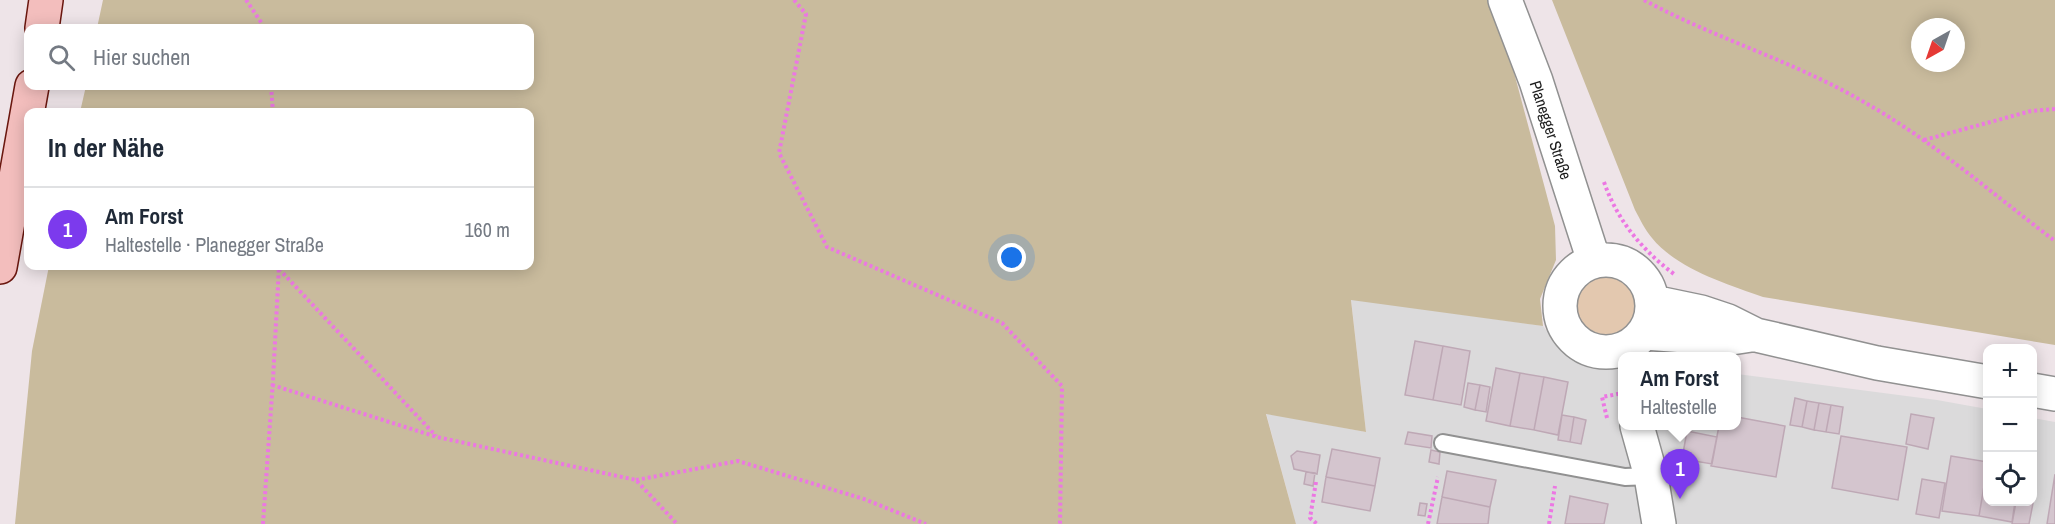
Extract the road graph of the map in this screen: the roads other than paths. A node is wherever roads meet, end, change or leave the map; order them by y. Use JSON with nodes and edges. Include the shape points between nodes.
{"nodes":[{"id":1,"x":46,"y":0,"type":"edge"},
{"id":2,"x":1505,"y":0,"type":"edge"},
{"id":3,"x":43,"y":24,"type":"edge"},
{"id":4,"x":31,"y":90,"type":"edge"},
{"id":5,"x":28,"y":108,"type":"edge"},
{"id":6,"x":24,"y":131,"type":"edge"},
{"id":7,"x":1594,"y":261,"type":"junction"},
{"id":8,"x":0,"y":267,"type":"edge"},
{"id":9,"x":1653,"y":302,"type":"junction"},
{"id":10,"x":1645,"y":333,"type":"junction"},
{"id":11,"x":1756,"y":335,"type":"junction"},
{"id":12,"x":1630,"y":352,"type":"edge"},
{"id":13,"x":1617,"y":373,"type":"edge"},
{"id":14,"x":1983,"y":381,"type":"edge"},
{"id":15,"x":2037,"y":391,"type":"edge"},
{"id":16,"x":2055,"y":394,"type":"edge"},
{"id":17,"x":1638,"y":430,"type":"edge"},
{"id":18,"x":1443,"y":443,"type":"dead end"},
{"id":19,"x":1651,"y":476,"type":"junction"},
{"id":20,"x":1659,"y":524,"type":"edge"}],
"edges":[{"from":1,"to":3,"type":"main road"},
{"from":2,"to":7,"type":"street","name":"Planegger Straße","via":[[1536,81]]},
{"from":4,"to":5,"type":"main road"},
{"from":6,"to":8,"type":"main road"},
{"from":7,"to":9,"type":"street","via":[[1610,259],[1637,271],[1647,282]]},
{"from":7,"to":13,"type":"street","via":[[1581,267],[1562,290],[1562,320],[1580,345],[1594,351]]},
{"from":9,"to":10,"type":"street"},
{"from":9,"to":11,"type":"street","via":[[1701,312]]},
{"from":10,"to":11,"type":"street","via":[[1725,339]]},
{"from":10,"to":12,"type":"street"},
{"from":11,"to":14,"type":"street","via":[[1877,363]]},
{"from":15,"to":16,"type":"street"},
{"from":17,"to":19,"type":"street"},
{"from":18,"to":19,"type":"lane","via":[[1625,477]]},
{"from":19,"to":20,"type":"street"}]}
